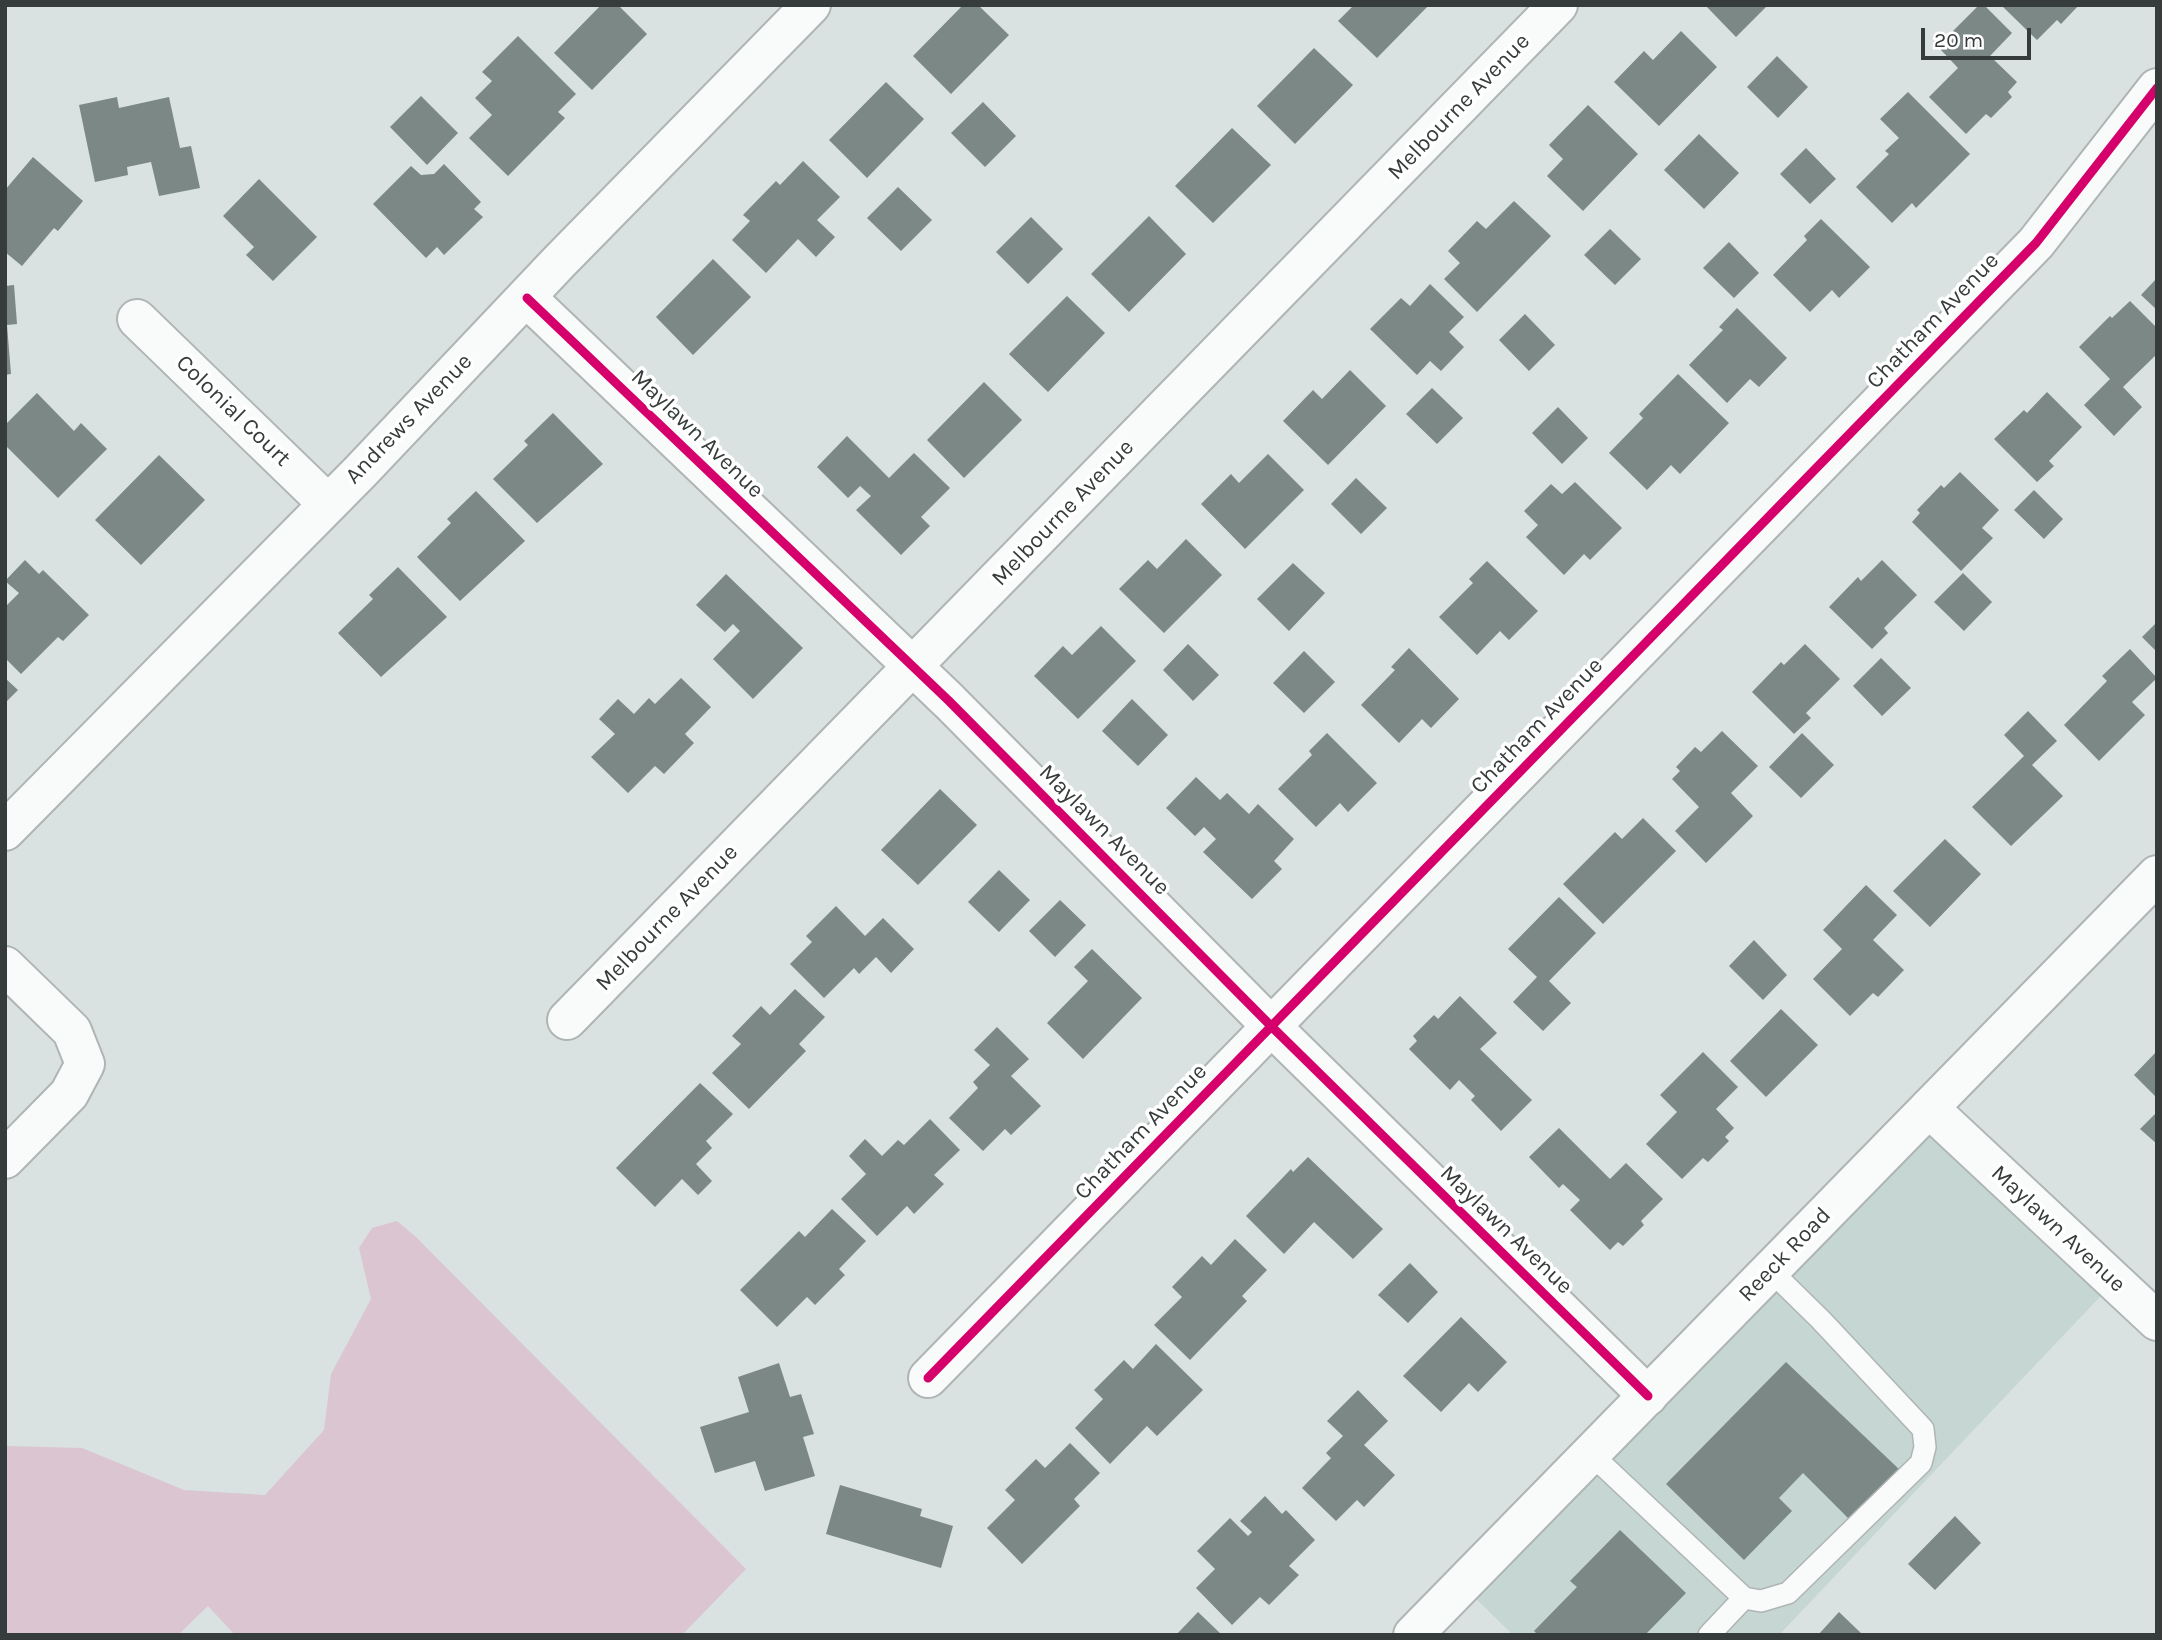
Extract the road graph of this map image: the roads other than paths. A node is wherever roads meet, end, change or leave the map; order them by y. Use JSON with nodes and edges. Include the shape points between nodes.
{"nodes":[{"id":1,"x":811,"y":5,"type":"edge"},
{"id":2,"x":1558,"y":5,"type":"edge"},
{"id":3,"x":2157,"y":88,"type":"edge"},
{"id":4,"x":527,"y":298,"type":"junction"},
{"id":5,"x":137,"y":319,"type":"dead end"},
{"id":6,"x":328,"y":504,"type":"junction"},
{"id":7,"x":913,"y":667,"type":"junction"},
{"id":8,"x":5,"y":831,"type":"edge"},
{"id":9,"x":2157,"y":874,"type":"edge"},
{"id":10,"x":5,"y":966,"type":"edge"},
{"id":11,"x":567,"y":1020,"type":"dead end"},
{"id":12,"x":1271,"y":1026,"type":"junction"},
{"id":13,"x":1929,"y":1108,"type":"junction"},
{"id":14,"x":5,"y":1159,"type":"edge"},
{"id":15,"x":1770,"y":1270,"type":"junction"},
{"id":16,"x":2157,"y":1321,"type":"edge"},
{"id":17,"x":928,"y":1378,"type":"dead end"},
{"id":18,"x":1647,"y":1396,"type":"junction"},
{"id":19,"x":1591,"y":1454,"type":"junction"},
{"id":20,"x":1744,"y":1598,"type":"junction"},
{"id":21,"x":1413,"y":1635,"type":"edge"},
{"id":22,"x":1709,"y":1635,"type":"edge"}],
"edges":[{"from":1,"to":4,"type":"street","name":"Andrews Avenue"},
{"from":2,"to":7,"type":"street","name":"Melbourne Avenue"},
{"from":3,"to":12,"type":"street","name":"Chatham Avenue","via":[[2035,243]]},
{"from":4,"to":6,"type":"street","name":"Andrews Avenue"},
{"from":4,"to":7,"type":"street","name":"Maylawn Avenue"},
{"from":5,"to":6,"type":"street","name":"Colonial Court"},
{"from":6,"to":8,"type":"street","name":"Andrews Avenue"},
{"from":7,"to":11,"type":"street","name":"Melbourne Avenue"},
{"from":7,"to":12,"type":"street","name":"Maylawn Avenue"},
{"from":9,"to":13,"type":"street","name":"Reeck Road"},
{"from":10,"to":14,"type":"street","via":[[72,1031],[85,1064],[69,1094]]},
{"from":12,"to":17,"type":"street","name":"Chatham Avenue"},
{"from":12,"to":18,"type":"street","name":"Maylawn Avenue"},
{"from":13,"to":15,"type":"street","name":"Reeck Road"},
{"from":13,"to":16,"type":"street","name":"Maylawn Avenue"},
{"from":15,"to":18,"type":"street","name":"Reeck Road"},
{"from":15,"to":20,"type":"lane","via":[[1919,1423],[1925,1447],[1921,1463],[1788,1593],[1761,1601]]},
{"from":18,"to":19,"type":"street","name":"Reeck Road"},
{"from":19,"to":20,"type":"lane"},
{"from":19,"to":21,"type":"street","name":"Reeck Road"},
{"from":20,"to":22,"type":"lane"}]}
